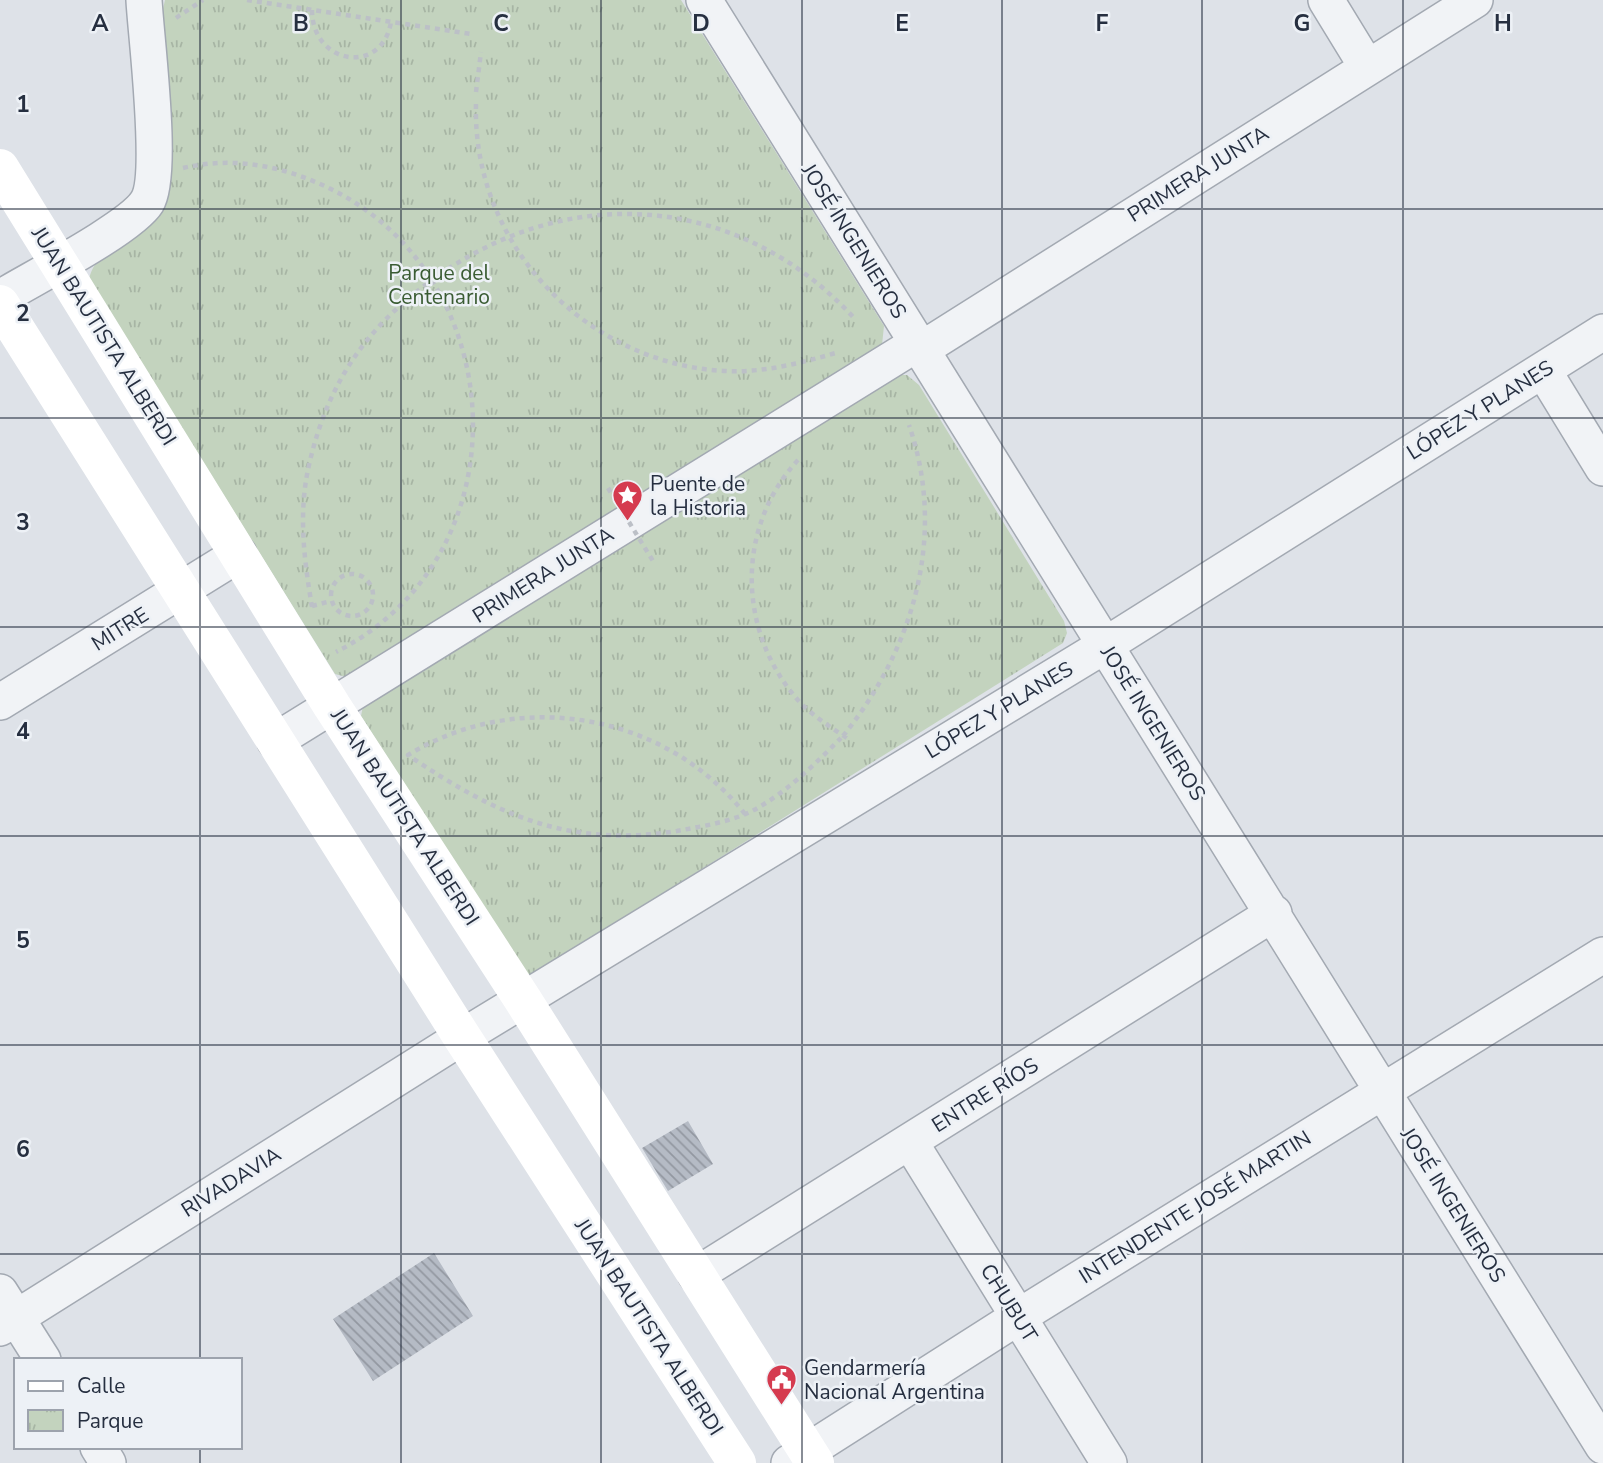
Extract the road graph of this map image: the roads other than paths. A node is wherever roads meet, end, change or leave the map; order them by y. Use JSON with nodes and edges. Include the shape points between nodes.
{"nodes":[{"id":1,"x":144,"y":0,"type":"edge"},
{"id":2,"x":704,"y":0,"type":"edge"},
{"id":3,"x":1326,"y":0,"type":"edge"},
{"id":4,"x":1475,"y":0,"type":"edge"},
{"id":5,"x":1367,"y":67,"type":"junction"},
{"id":6,"x":0,"y":168,"type":"edge"},
{"id":7,"x":58,"y":263,"type":"junction"},
{"id":8,"x":0,"y":298,"type":"edge"},
{"id":9,"x":0,"y":304,"type":"edge"},
{"id":10,"x":1603,"y":332,"type":"edge"},
{"id":11,"x":920,"y":346,"type":"junction"},
{"id":12,"x":1543,"y":370,"type":"junction"},
{"id":13,"x":1603,"y":468,"type":"edge"},
{"id":14,"x":239,"y":554,"type":"junction"},
{"id":15,"x":181,"y":591,"type":"junction"},
{"id":16,"x":1104,"y":646,"type":"junction"},
{"id":17,"x":0,"y":702,"type":"edge"},
{"id":18,"x":332,"y":706,"type":"junction"},
{"id":19,"x":275,"y":741,"type":"junction"},
{"id":20,"x":1274,"y":913,"type":"junction"},
{"id":21,"x":1603,"y":955,"type":"edge"},
{"id":22,"x":523,"y":1000,"type":"junction"},
{"id":23,"x":462,"y":1037,"type":"junction"},
{"id":24,"x":1382,"y":1091,"type":"junction"},
{"id":25,"x":910,"y":1142,"type":"junction"},
{"id":26,"x":696,"y":1275,"type":"junction"},
{"id":27,"x":5,"y":1312,"type":"edge"},
{"id":28,"x":1018,"y":1317,"type":"junction"},
{"id":29,"x":41,"y":1358,"type":"edge"},
{"id":30,"x":1603,"y":1446,"type":"edge"},
{"id":31,"x":804,"y":1459,"type":"edge"},
{"id":32,"x":737,"y":1463,"type":"edge"},
{"id":33,"x":1109,"y":1463,"type":"edge"}],
"edges":[{"from":1,"to":7,"type":"street","via":[[155,171],[148,201],[130,220]]},
{"from":2,"to":11,"type":"street","name":"JOSÉ INGENIEROS"},
{"from":3,"to":5,"type":"street"},
{"from":4,"to":5,"type":"street","name":"PRIMERA JUNTA"},
{"from":5,"to":11,"type":"street","name":"PRIMERA JUNTA"},
{"from":6,"to":7,"type":"main road","name":"JUAN BAUTISTA ALBERDI"},
{"from":7,"to":8,"type":"street"},
{"from":7,"to":14,"type":"main road","name":"JUAN BAUTISTA ALBERDI"},
{"from":9,"to":15,"type":"main road","name":"JUAN BAUTISTA ALBERDI"},
{"from":10,"to":12,"type":"street","name":"LÓPEZ Y PLANES"},
{"from":11,"to":16,"type":"street","name":"JOSÉ INGENIEROS"},
{"from":11,"to":18,"type":"street","name":"PRIMERA JUNTA"},
{"from":12,"to":13,"type":"street"},
{"from":12,"to":16,"type":"street","name":"LÓPEZ Y PLANES"},
{"from":14,"to":15,"type":"street","name":"MITRE"},
{"from":14,"to":18,"type":"main road","name":"JUAN BAUTISTA ALBERDI"},
{"from":15,"to":17,"type":"street","name":"MITRE"},
{"from":15,"to":19,"type":"main road","name":"JUAN BAUTISTA ALBERDI"},
{"from":16,"to":20,"type":"street","name":"JOSÉ INGENIEROS"},
{"from":16,"to":22,"type":"street","name":"LÓPEZ Y PLANES"},
{"from":18,"to":19,"type":"street","name":"PRIMERA JUNTA"},
{"from":18,"to":22,"type":"main road","name":"JUAN BAUTISTA ALBERDI"},
{"from":19,"to":23,"type":"main road","name":"JUAN BAUTISTA ALBERDI"},
{"from":20,"to":24,"type":"street","name":"JOSÉ INGENIEROS"},
{"from":20,"to":25,"type":"street","name":"ENTRE RÍOS"},
{"from":21,"to":24,"type":"street","name":"INTENDENTE JOSÉ MARTIN"},
{"from":22,"to":23,"type":"street","name":"LÓPEZ Y PLANES"},
{"from":22,"to":26,"type":"main road","name":"JUAN BAUTISTA ALBERDI"},
{"from":23,"to":27,"type":"street","name":"RIVADAVIA"},
{"from":23,"to":32,"type":"main road","name":"JUAN BAUTISTA ALBERDI"},
{"from":24,"to":28,"type":"street","name":"INTENDENTE JOSÉ MARTIN"},
{"from":24,"to":30,"type":"street","name":"JOSÉ INGENIEROS"},
{"from":25,"to":26,"type":"street","name":"ENTRE RÍOS"},
{"from":25,"to":28,"type":"street","name":"CHUBUT"},
{"from":26,"to":31,"type":"main road","name":"JUAN BAUTISTA ALBERDI"},
{"from":27,"to":29,"type":"street"},
{"from":28,"to":31,"type":"street","name":"INTENDENTE JOSÉ MARTIN"},
{"from":28,"to":33,"type":"street","name":"CHUBUT"}]}
